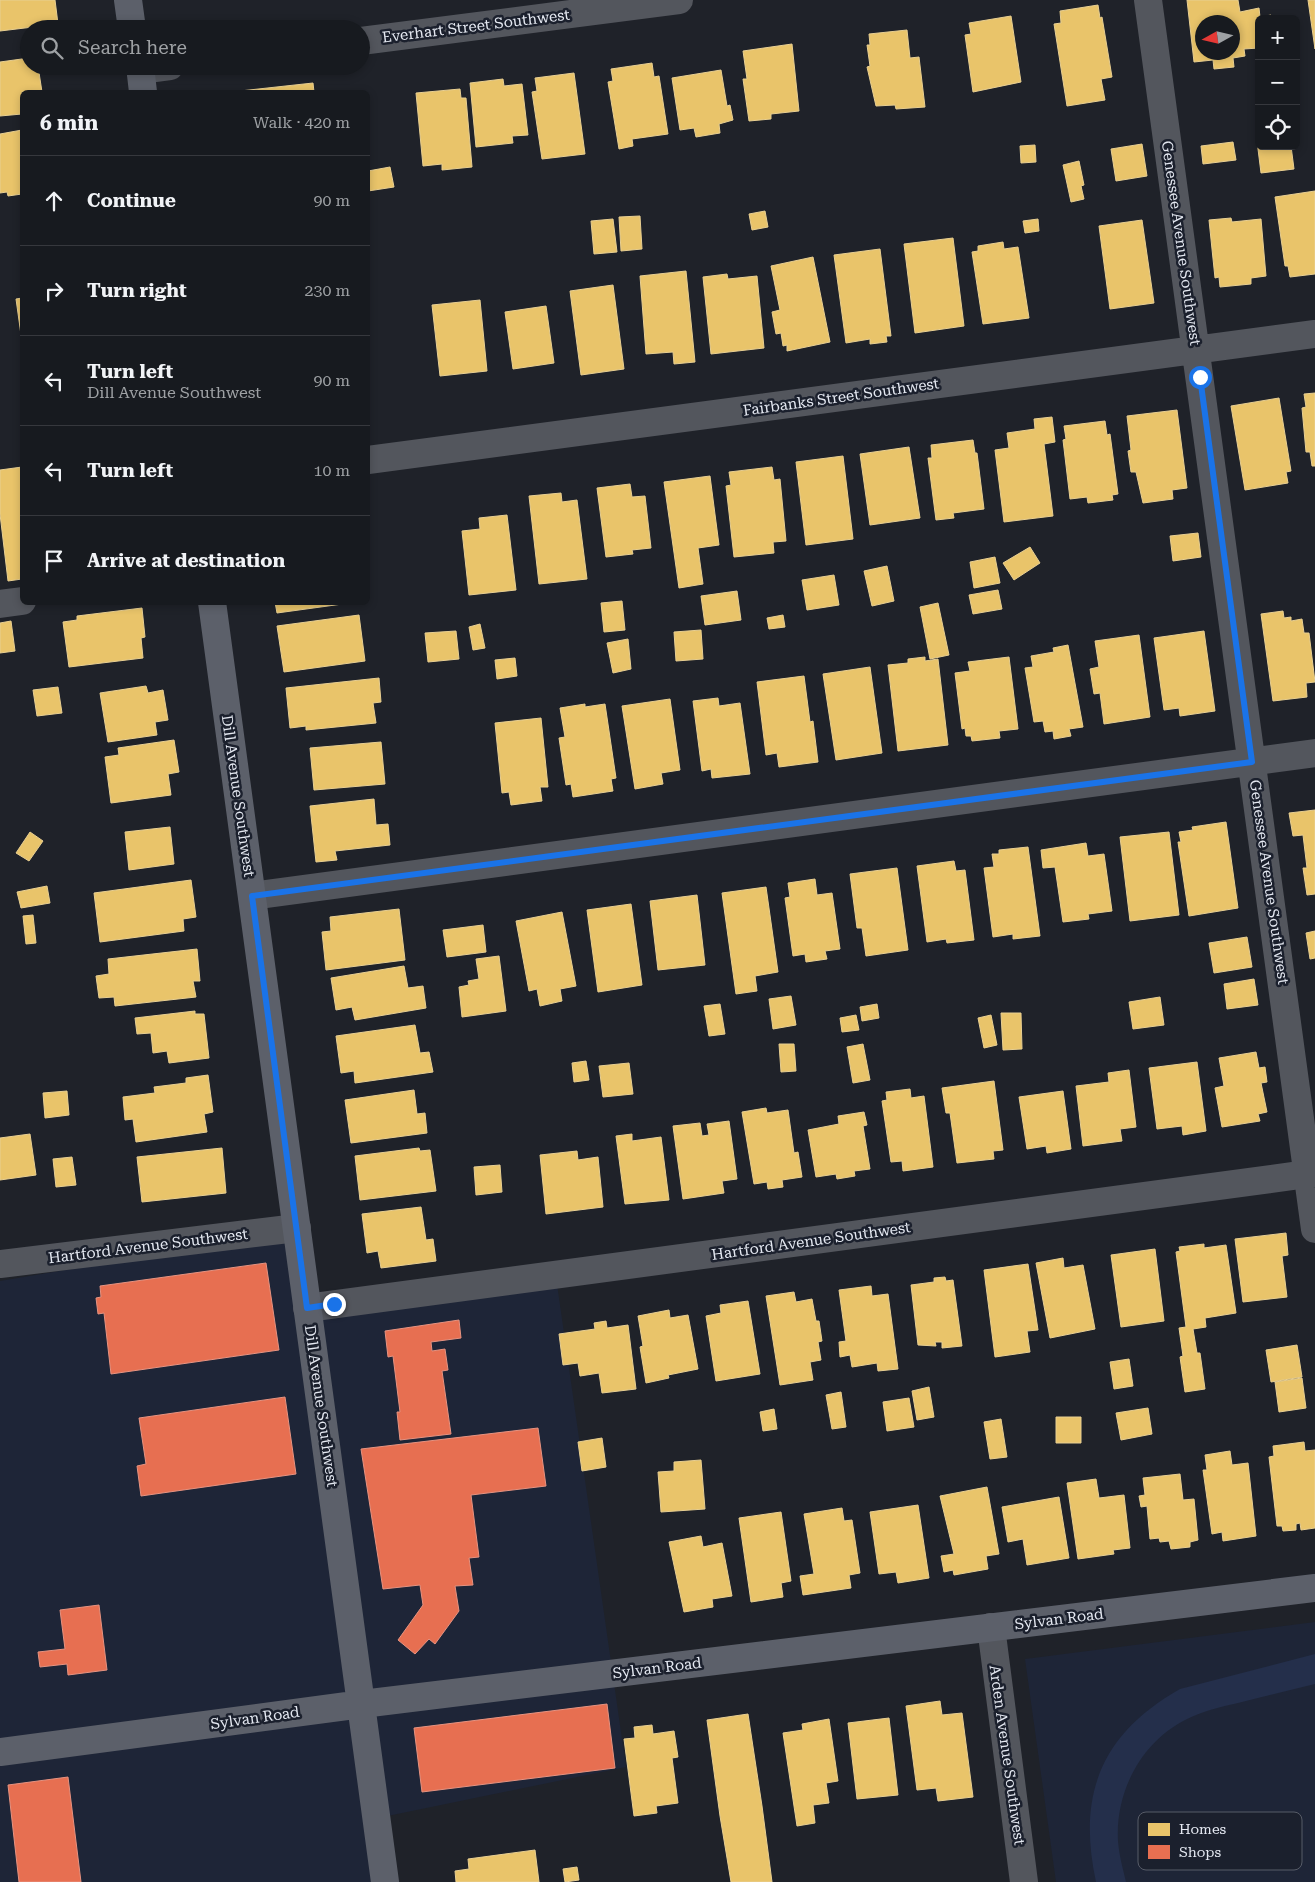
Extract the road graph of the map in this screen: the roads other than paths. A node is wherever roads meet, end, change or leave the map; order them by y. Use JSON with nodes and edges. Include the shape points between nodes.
{"nodes":[{"id":1,"x":128,"y":0,"type":"edge"},
{"id":2,"x":679,"y":0,"type":"edge"},
{"id":3,"x":1148,"y":0,"type":"edge"},
{"id":4,"x":131,"y":20,"type":"edge"},
{"id":5,"x":370,"y":40,"type":"edge"},
{"id":6,"x":1315,"y":334,"type":"edge"},
{"id":7,"x":1196,"y":350,"type":"junction"},
{"id":8,"x":370,"y":460,"type":"edge"},
{"id":9,"x":20,"y":601,"type":"edge"},
{"id":10,"x":0,"y":604,"type":"edge"},
{"id":11,"x":212,"y":605,"type":"edge"},
{"id":12,"x":1315,"y":753,"type":"edge"},
{"id":13,"x":1252,"y":762,"type":"junction"},
{"id":14,"x":252,"y":896,"type":"junction"},
{"id":15,"x":1311,"y":1174,"type":"edge"},
{"id":16,"x":297,"y":1228,"type":"junction"},
{"id":17,"x":1315,"y":1230,"type":"edge"},
{"id":18,"x":0,"y":1264,"type":"edge"},
{"id":19,"x":307,"y":1308,"type":"junction"},
{"id":20,"x":1315,"y":1588,"type":"edge"},
{"id":21,"x":990,"y":1627,"type":"junction"},
{"id":22,"x":362,"y":1704,"type":"junction"},
{"id":23,"x":0,"y":1752,"type":"edge"},
{"id":24,"x":385,"y":1882,"type":"edge"},
{"id":25,"x":1024,"y":1882,"type":"edge"}],
"edges":[{"from":1,"to":4,"type":"main road"},
{"from":2,"to":5,"type":"street","name":"Everhart Street Southwest"},
{"from":3,"to":7,"type":"street","name":"Genessee Avenue Southwest"},
{"from":6,"to":7,"type":"street","name":"Fairbanks Street Southwest"},
{"from":7,"to":8,"type":"street","name":"Fairbanks Street Southwest"},
{"from":7,"to":13,"type":"street","name":"Genessee Avenue Southwest"},
{"from":9,"to":10,"type":"street"},
{"from":11,"to":14,"type":"main road","name":"Dill Avenue Southwest"},
{"from":12,"to":13,"type":"street"},
{"from":13,"to":14,"type":"street"},
{"from":13,"to":15,"type":"street","name":"Genessee Avenue Southwest"},
{"from":14,"to":16,"type":"main road","name":"Dill Avenue Southwest"},
{"from":15,"to":17,"type":"street","name":"Genessee Avenue Southwest"},
{"from":15,"to":19,"type":"street","name":"Hartford Avenue Southwest"},
{"from":16,"to":18,"type":"street","name":"Hartford Avenue Southwest"},
{"from":16,"to":19,"type":"main road","name":"Dill Avenue Southwest"},
{"from":19,"to":22,"type":"main road","name":"Dill Avenue Southwest"},
{"from":20,"to":21,"type":"main road","name":"Sylvan Road"},
{"from":21,"to":22,"type":"main road","name":"Sylvan Road"},
{"from":21,"to":25,"type":"street","name":"Arden Avenue Southwest"},
{"from":22,"to":23,"type":"main road","name":"Sylvan Road"},
{"from":22,"to":24,"type":"main road","name":"Dill Avenue Southwest"}]}
